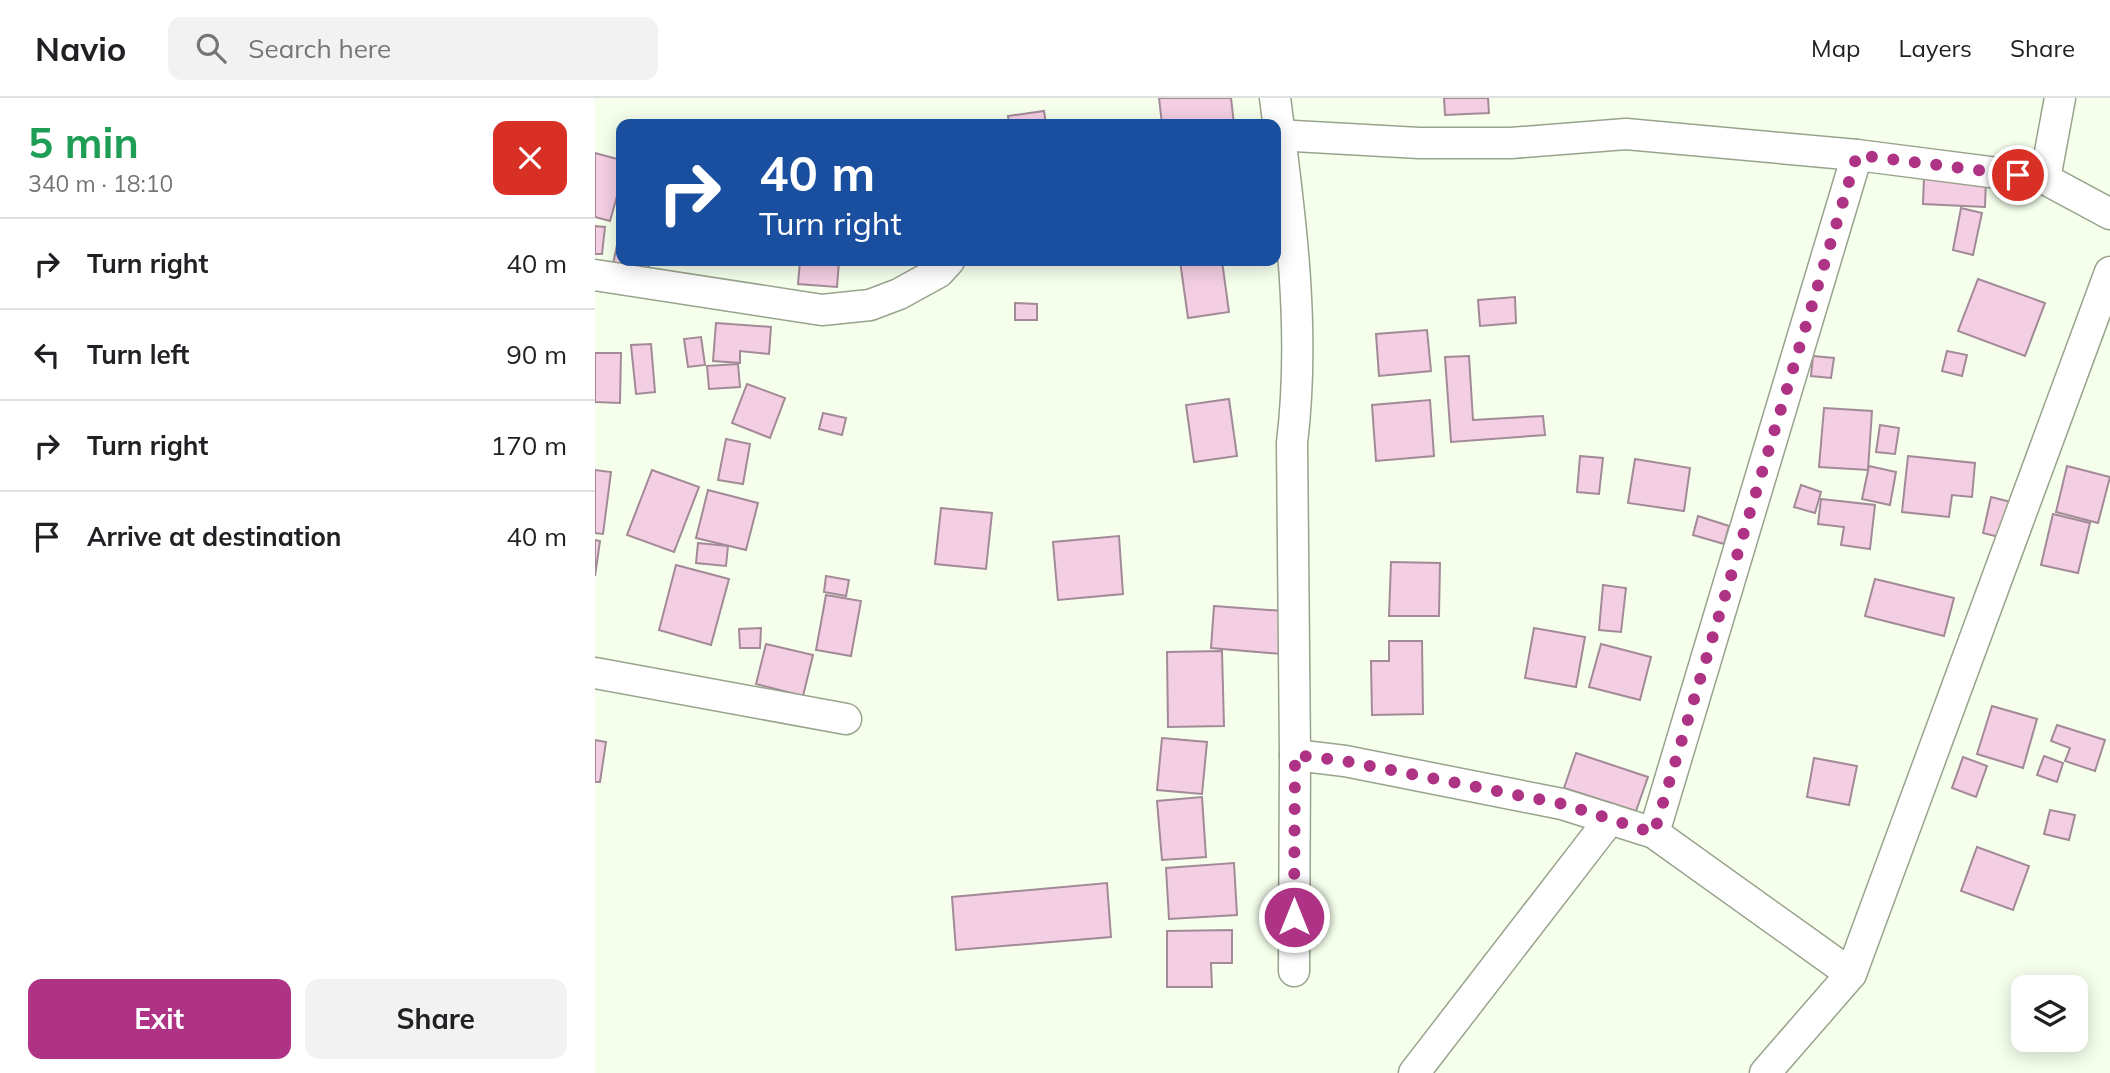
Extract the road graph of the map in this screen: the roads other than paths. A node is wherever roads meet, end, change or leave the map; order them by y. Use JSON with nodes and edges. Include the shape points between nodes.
{"nodes":[{"id":1,"x":1275,"y":98,"type":"edge"},
{"id":2,"x":2060,"y":98,"type":"edge"},
{"id":3,"x":1277,"y":119,"type":"edge"},
{"id":4,"x":1281,"y":135,"type":"edge"},
{"id":5,"x":1857,"y":155,"type":"junction"},
{"id":6,"x":1281,"y":161,"type":"edge"},
{"id":7,"x":2045,"y":179,"type":"junction"},
{"id":8,"x":2110,"y":214,"type":"edge"},
{"id":9,"x":944,"y":266,"type":"edge"},
{"id":10,"x":2110,"y":272,"type":"edge"},
{"id":11,"x":595,"y":275,"type":"edge"},
{"id":12,"x":595,"y":673,"type":"edge"},
{"id":13,"x":846,"y":719,"type":"dead end"},
{"id":14,"x":1295,"y":755,"type":"junction"},
{"id":15,"x":1610,"y":819,"type":"junction"},
{"id":16,"x":1654,"y":833,"type":"junction"},
{"id":17,"x":1294,"y":971,"type":"dead end"},
{"id":18,"x":1851,"y":974,"type":"junction"},
{"id":19,"x":1414,"y":1073,"type":"edge"},
{"id":20,"x":1765,"y":1073,"type":"edge"}],
"edges":[{"from":1,"to":3,"type":"street"},
{"from":2,"to":7,"type":"street"},
{"from":4,"to":5,"type":"street","via":[[1511,143],[1626,134]]},
{"from":5,"to":7,"type":"street"},
{"from":5,"to":16,"type":"street"},
{"from":6,"to":14,"type":"street","via":[[1297,299],[1292,443]]},
{"from":7,"to":8,"type":"street"},
{"from":9,"to":11,"type":"street","via":[[899,294],[870,305],[822,310]]},
{"from":10,"to":18,"type":"street"},
{"from":12,"to":13,"type":"street"},
{"from":14,"to":15,"type":"street","via":[[1563,804]]},
{"from":14,"to":17,"type":"street"},
{"from":15,"to":16,"type":"street"},
{"from":15,"to":19,"type":"street"},
{"from":16,"to":18,"type":"street"},
{"from":18,"to":20,"type":"street"}]}
